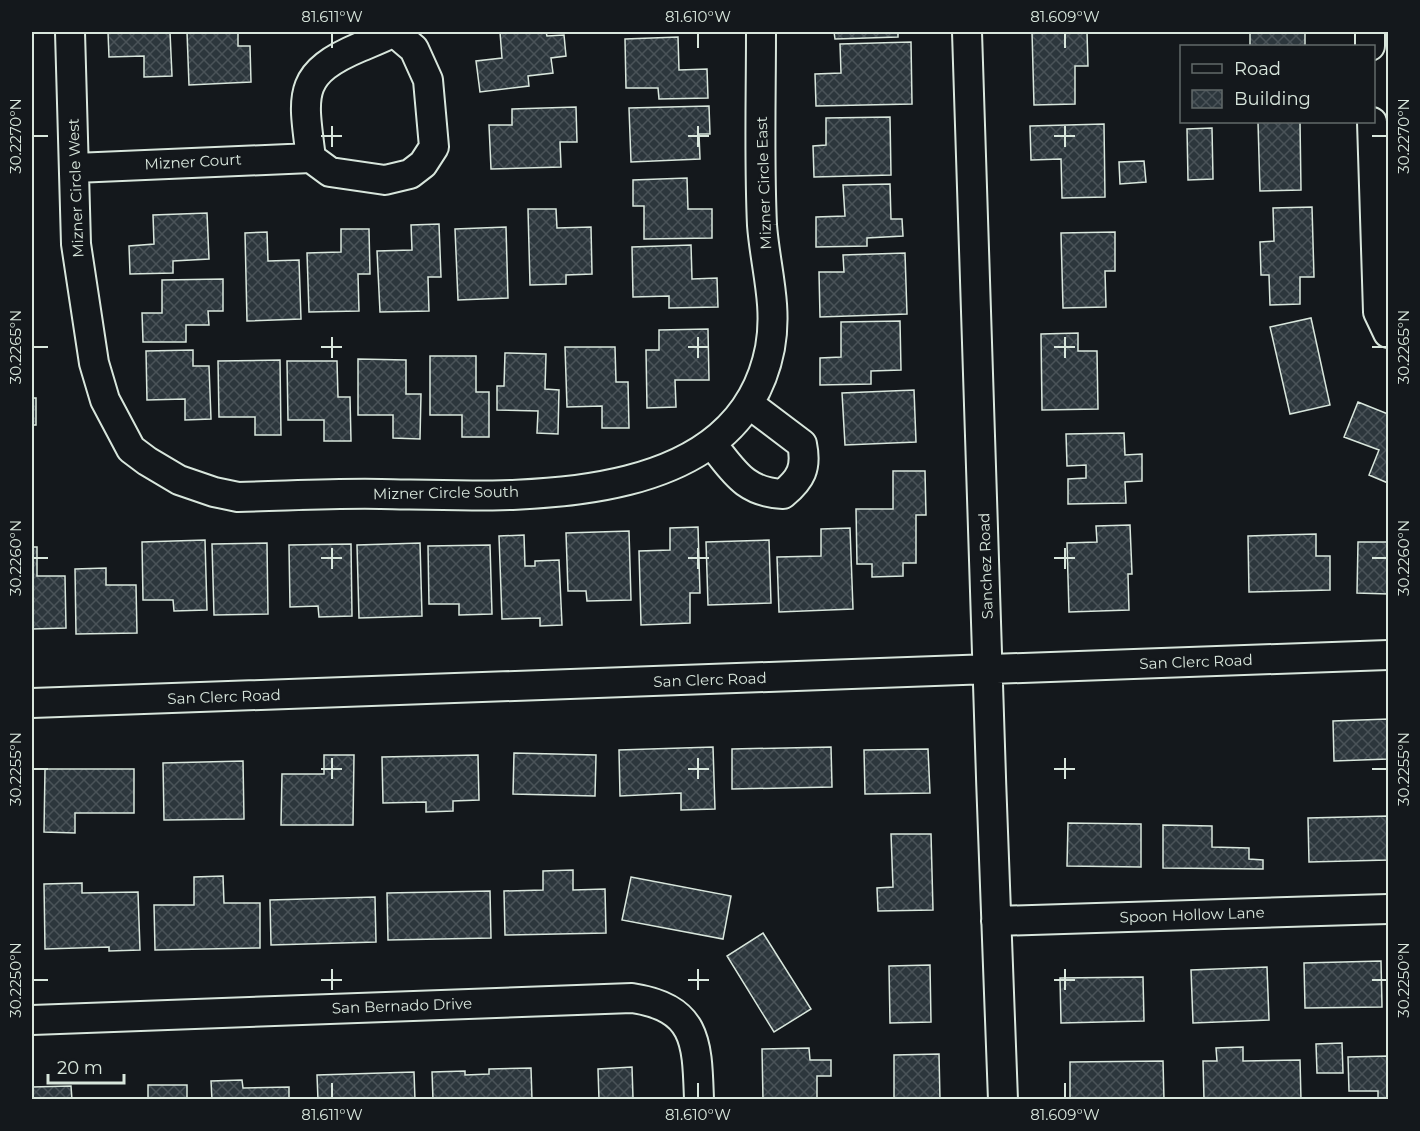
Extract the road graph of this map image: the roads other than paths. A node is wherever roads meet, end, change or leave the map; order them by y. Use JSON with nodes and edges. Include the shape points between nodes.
{"nodes":[{"id":1,"x":70,"y":32,"type":"edge"},
{"id":2,"x":394,"y":32,"type":"edge"},
{"id":3,"x":761,"y":32,"type":"edge"},
{"id":4,"x":967,"y":32,"type":"edge"},
{"id":5,"x":1372,"y":123,"type":"edge"},
{"id":6,"x":311,"y":158,"type":"junction"},
{"id":7,"x":75,"y":168,"type":"junction"},
{"id":8,"x":1386,"y":330,"type":"edge"},
{"id":9,"x":772,"y":333,"type":"joint"},
{"id":10,"x":98,"y":379,"type":"joint"},
{"id":11,"x":748,"y":404,"type":"junction"},
{"id":12,"x":712,"y":444,"type":"junction"},
{"id":13,"x":1389,"y":655,"type":"edge"},
{"id":14,"x":988,"y":670,"type":"junction"},
{"id":15,"x":32,"y":704,"type":"edge"},
{"id":16,"x":1389,"y":909,"type":"edge"},
{"id":17,"x":996,"y":921,"type":"junction"},
{"id":18,"x":32,"y":1020,"type":"edge"},
{"id":19,"x":699,"y":1100,"type":"edge"},
{"id":20,"x":1004,"y":1100,"type":"edge"}],
"edges":[{"from":1,"to":7,"type":"street","name":"Mizner Circle West"},
{"from":2,"to":6,"type":"street","via":[[316,72],[308,87],[306,106]]},
{"from":2,"to":6,"type":"street","via":[[414,49],[428,80],[434,147],[423,164],[410,174],[385,180],[330,172]]},
{"from":3,"to":9,"type":"street","name":"Mizner Circle East","via":[[762,225],[773,298]]},
{"from":4,"to":14,"type":"street","name":"Sanchez Road"},
{"from":5,"to":8,"type":"street","via":[[1378,312]]},
{"from":6,"to":7,"type":"street","name":"Mizner Court"},
{"from":7,"to":10,"type":"street","name":"Mizner Circle West","via":[[76,244]]},
{"from":9,"to":11,"type":"street","name":"Mizner Circle South","via":[[764,374]]},
{"from":10,"to":12,"type":"street","name":"Mizner Circle South","via":[[131,449],[179,480],[238,497],[567,490],[647,476]]},
{"from":11,"to":12,"type":"street","name":"Mizner Circle South"},
{"from":11,"to":12,"type":"street","via":[[802,444],[805,459],[800,480],[783,494],[763,493],[742,480]]},
{"from":13,"to":14,"type":"street","name":"San Clerc Road"},
{"from":14,"to":15,"type":"street","name":"San Clerc Road"},
{"from":14,"to":17,"type":"street","name":"Sanchez Road"},
{"from":16,"to":17,"type":"street","name":"Spoon Hollow Lane"},
{"from":17,"to":20,"type":"street","name":"Sanchez Road"},
{"from":18,"to":19,"type":"street","name":"San Bernado Drive","via":[[632,998],[656,1002],[677,1015],[693,1035]]}]}
